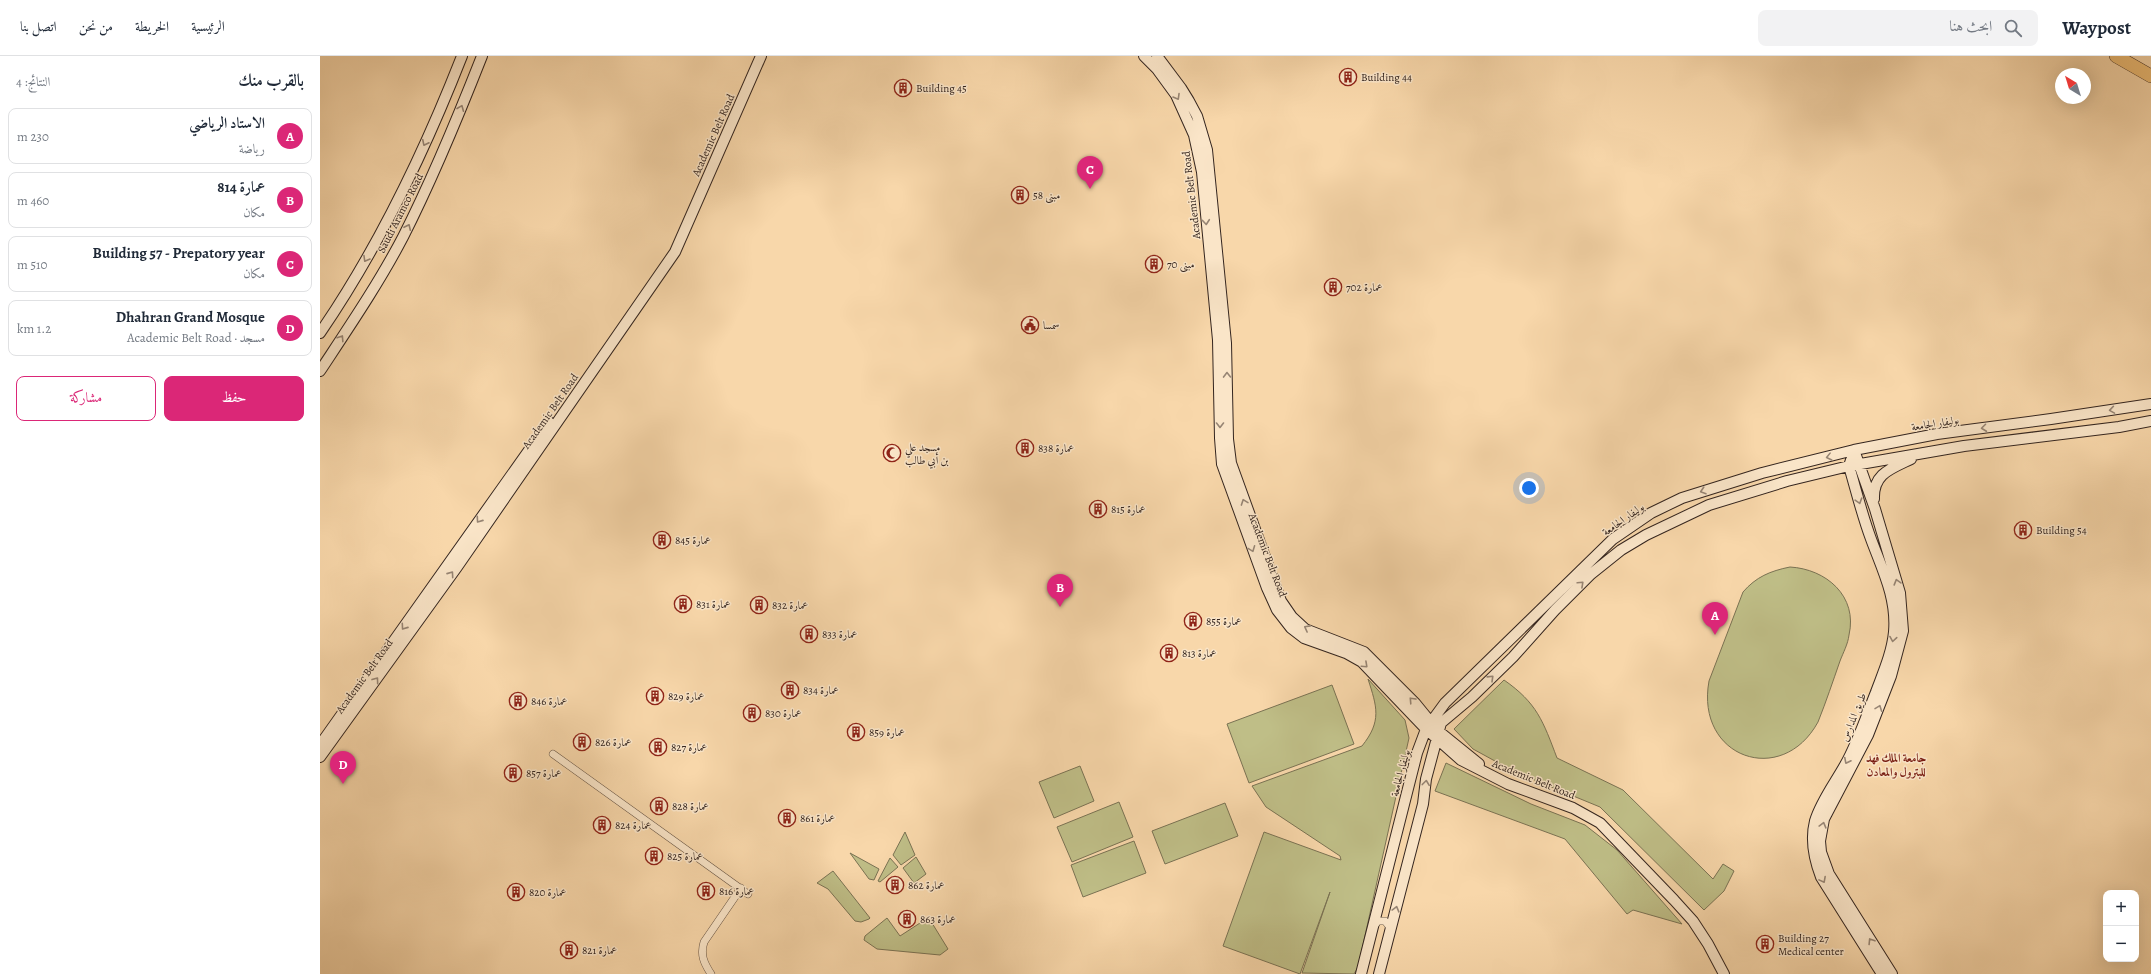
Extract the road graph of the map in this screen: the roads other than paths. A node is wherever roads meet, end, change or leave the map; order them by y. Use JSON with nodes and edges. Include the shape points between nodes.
{"nodes":[{"id":1,"x":462,"y":56,"type":"edge"},
{"id":2,"x":482,"y":56,"type":"edge"},
{"id":3,"x":755,"y":56,"type":"edge"},
{"id":4,"x":761,"y":56,"type":"edge"},
{"id":5,"x":1144,"y":56,"type":"edge"},
{"id":6,"x":1157,"y":56,"type":"edge"},
{"id":7,"x":2116,"y":56,"type":"edge"},
{"id":8,"x":2151,"y":76,"type":"edge"},
{"id":9,"x":320,"y":333,"type":"edge"},
{"id":10,"x":320,"y":371,"type":"edge"},
{"id":11,"x":2151,"y":404,"type":"edge"},
{"id":12,"x":2151,"y":421,"type":"edge"},
{"id":13,"x":1854,"y":450,"type":"junction"},
{"id":14,"x":1923,"y":453,"type":"junction"},
{"id":15,"x":1860,"y":465,"type":"junction"},
{"id":16,"x":1849,"y":466,"type":"junction"},
{"id":17,"x":1874,"y":509,"type":"junction"},
{"id":18,"x":1613,"y":539,"type":"junction"},
{"id":19,"x":1621,"y":550,"type":"junction"},
{"id":20,"x":1428,"y":726,"type":"junction"},
{"id":21,"x":1436,"y":734,"type":"junction"},
{"id":22,"x":320,"y":745,"type":"edge"},
{"id":23,"x":553,"y":754,"type":"dead end"},
{"id":24,"x":320,"y":757,"type":"edge"},
{"id":25,"x":741,"y":888,"type":"junction"},
{"id":26,"x":748,"y":894,"type":"dead end"},
{"id":27,"x":1372,"y":928,"type":"junction"},
{"id":28,"x":1390,"y":932,"type":"junction"},
{"id":29,"x":711,"y":974,"type":"edge"},
{"id":30,"x":1361,"y":974,"type":"edge"},
{"id":31,"x":1379,"y":974,"type":"edge"},
{"id":32,"x":1724,"y":974,"type":"edge"},
{"id":33,"x":1731,"y":974,"type":"edge"},
{"id":34,"x":1882,"y":974,"type":"edge"},
{"id":35,"x":1892,"y":974,"type":"edge"}],
"edges":[{"from":1,"to":9,"type":"street","name":"Saudi Aramco Road","one_way":true,"via":[[441,112],[388,222]]},
{"from":10,"to":2,"type":"street","name":"Saudi Aramco Road","one_way":true,"via":[[361,309],[403,237],[448,140]]},
{"from":3,"to":22,"type":"street","name":"Academic Belt Road","one_way":true,"via":[[686,217],[664,260]]},
{"from":24,"to":4,"type":"street","name":"Academic Belt Road","one_way":true,"via":[[457,567],[675,252]]},
{"from":5,"to":20,"type":"street","name":"Academic Belt Road","one_way":true,"via":[[1176,95],[1191,124],[1198,150],[1218,340],[1222,464],[1272,600],[1291,628],[1304,638],[1346,653],[1362,662]]},
{"from":20,"to":6,"type":"street","name":"Academic Belt Road","one_way":true,"via":[[1415,703],[1364,652],[1306,629],[1286,609],[1276,590],[1231,463],[1226,343],[1206,150],[1197,116],[1181,88]]},
{"from":7,"to":8,"type":"highway"},
{"from":11,"to":13,"type":"street","name":"بوليفار الجامعة","one_way":true,"via":[[1937,434]]},
{"from":12,"to":14,"type":"street"},
{"from":13,"to":15,"type":"street"},
{"from":13,"to":16,"type":"street"},
{"from":13,"to":18,"type":"street","name":"بوليفار الجامعة","one_way":true,"via":[[1762,473],[1682,498],[1651,513]]},
{"from":14,"to":15,"type":"street"},
{"from":14,"to":17,"type":"street","via":[[1890,469],[1878,479],[1874,488]]},
{"from":15,"to":16,"type":"street"},
{"from":15,"to":17,"type":"street"},
{"from":16,"to":19,"type":"street","via":[[1787,481],[1709,505],[1658,528]]},
{"from":16,"to":34,"type":"street","name":"طريق المدارس","one_way":true,"via":[[1892,598],[1894,633],[1889,656],[1864,724],[1815,822],[1812,844],[1821,877]]},
{"from":35,"to":17,"type":"street","one_way":true,"via":[[1829,874],[1824,864],[1820,841],[1824,820],[1868,735],[1893,670],[1903,632],[1900,593]]},
{"from":18,"to":19,"type":"street"},
{"from":18,"to":20,"type":"street","name":"بوليفار الجامعة","via":[[1445,703]]},
{"from":21,"to":19,"type":"street","one_way":true,"via":[[1440,723],[1472,697],[1573,592]]},
{"from":20,"to":21,"type":"street","name":"Academic Belt Road"},
{"from":20,"to":27,"type":"street","name":"بوليفار الجامعة","via":[[1417,754]]},
{"from":28,"to":21,"type":"street","one_way":true,"via":[[1423,804]]},
{"from":21,"to":32,"type":"street","name":"Academic Belt Road","via":[[1462,760],[1484,773],[1573,808],[1600,823],[1692,921]]},
{"from":21,"to":33,"type":"street","name":"Academic Belt Road","via":[[1485,768],[1571,802],[1596,815],[1632,848],[1698,917]]},
{"from":23,"to":25,"type":"street"},
{"from":25,"to":26,"type":"street"},
{"from":25,"to":29,"type":"street","via":[[704,942],[703,960]]},
{"from":27,"to":28,"type":"street","via":[[1378,921],[1385,921]]},
{"from":27,"to":30,"type":"street","name":"بوليفار الجامعة"},
{"from":28,"to":31,"type":"street"}]}
